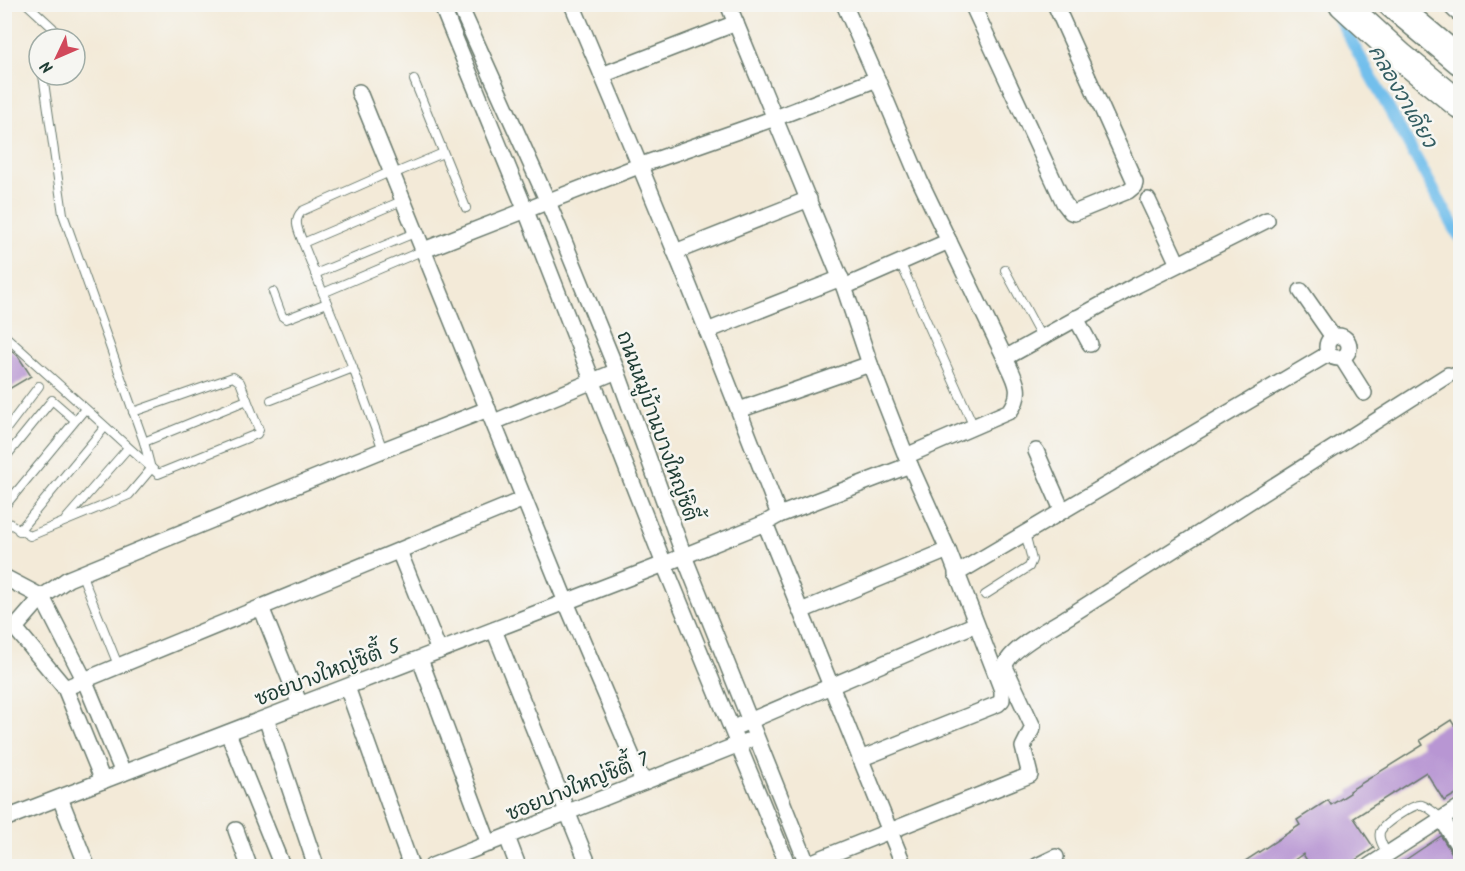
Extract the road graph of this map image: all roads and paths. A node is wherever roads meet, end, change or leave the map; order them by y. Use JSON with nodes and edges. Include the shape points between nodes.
{"nodes":[{"id":1,"x":27,"y":4,"type":"edge"},
{"id":2,"x":441,"y":4,"type":"edge"},
{"id":3,"x":459,"y":4,"type":"edge"},
{"id":4,"x":572,"y":4,"type":"edge"},
{"id":5,"x":728,"y":4,"type":"edge"},
{"id":6,"x":844,"y":4,"type":"edge"},
{"id":7,"x":972,"y":4,"type":"edge"},
{"id":8,"x":1055,"y":4,"type":"edge"},
{"id":9,"x":1331,"y":4,"type":"edge"},
{"id":10,"x":1343,"y":4,"type":"edge"},
{"id":11,"x":1392,"y":4,"type":"edge"},
{"id":12,"x":736,"y":23,"type":"junction"},
{"id":13,"x":52,"y":27,"type":"edge"},
{"id":14,"x":1400,"y":56,"type":"junction"},
{"id":15,"x":1461,"y":61,"type":"edge"},
{"id":16,"x":602,"y":75,"type":"junction"},
{"id":17,"x":877,"y":79,"type":"junction"},
{"id":18,"x":414,"y":80,"type":"dead end"},
{"id":19,"x":45,"y":87,"type":"edge"},
{"id":20,"x":359,"y":92,"type":"dead end"},
{"id":21,"x":1461,"y":105,"type":"edge"},
{"id":22,"x":775,"y":118,"type":"junction"},
{"id":23,"x":443,"y":153,"type":"junction"},
{"id":24,"x":640,"y":165,"type":"junction"},
{"id":25,"x":392,"y":173,"type":"junction"},
{"id":26,"x":809,"y":199,"type":"junction"},
{"id":27,"x":404,"y":200,"type":"junction"},
{"id":28,"x":1148,"y":200,"type":"dead end"},
{"id":29,"x":548,"y":202,"type":"junction"},
{"id":30,"x":466,"y":208,"type":"dead end"},
{"id":31,"x":526,"y":211,"type":"junction"},
{"id":32,"x":1267,"y":220,"type":"dead end"},
{"id":33,"x":417,"y":232,"type":"junction"},
{"id":34,"x":949,"y":240,"type":"junction"},
{"id":35,"x":303,"y":243,"type":"junction"},
{"id":36,"x":424,"y":250,"type":"junction"},
{"id":37,"x":675,"y":252,"type":"junction"},
{"id":38,"x":900,"y":262,"type":"junction"},
{"id":39,"x":1178,"y":264,"type":"junction"},
{"id":40,"x":1005,"y":270,"type":"dead end"},
{"id":41,"x":315,"y":274,"type":"junction"},
{"id":42,"x":842,"y":283,"type":"junction"},
{"id":43,"x":1301,"y":291,"type":"dead end"},
{"id":44,"x":273,"y":292,"type":"dead end"},
{"id":45,"x":323,"y":292,"type":"junction"},
{"id":46,"x":327,"y":303,"type":"junction"},
{"id":47,"x":1076,"y":318,"type":"junction"},
{"id":48,"x":707,"y":331,"type":"junction"},
{"id":49,"x":4,"y":336,"type":"edge"},
{"id":50,"x":1041,"y":337,"type":"junction"},
{"id":51,"x":1090,"y":344,"type":"dead end"},
{"id":52,"x":1335,"y":356,"type":"junction"},
{"id":53,"x":1005,"y":358,"type":"junction"},
{"id":54,"x":870,"y":364,"type":"junction"},
{"id":55,"x":353,"y":368,"type":"junction"},
{"id":56,"x":617,"y":371,"type":"junction"},
{"id":57,"x":1448,"y":375,"type":"dead end"},
{"id":58,"x":594,"y":381,"type":"junction"},
{"id":59,"x":39,"y":386,"type":"dead end"},
{"id":60,"x":1364,"y":393,"type":"dead end"},
{"id":61,"x":247,"y":400,"type":"junction"},
{"id":62,"x":271,"y":400,"type":"dead end"},
{"id":63,"x":85,"y":409,"type":"junction"},
{"id":64,"x":739,"y":410,"type":"junction"},
{"id":65,"x":133,"y":412,"type":"junction"},
{"id":66,"x":491,"y":416,"type":"junction"},
{"id":67,"x":75,"y":420,"type":"junction"},
{"id":68,"x":105,"y":427,"type":"junction"},
{"id":69,"x":974,"y":428,"type":"junction"},
{"id":70,"x":4,"y":432,"type":"edge"},
{"id":71,"x":144,"y":442,"type":"junction"},
{"id":72,"x":128,"y":448,"type":"junction"},
{"id":73,"x":383,"y":450,"type":"junction"},
{"id":74,"x":1036,"y":451,"type":"dead end"},
{"id":75,"x":4,"y":459,"type":"edge"},
{"id":76,"x":908,"y":460,"type":"junction"},
{"id":77,"x":151,"y":469,"type":"junction"},
{"id":78,"x":524,"y":499,"type":"junction"},
{"id":79,"x":4,"y":507,"type":"edge"},
{"id":80,"x":1062,"y":510,"type":"junction"},
{"id":81,"x":779,"y":515,"type":"junction"},
{"id":82,"x":4,"y":520,"type":"edge"},
{"id":83,"x":63,"y":522,"type":"junction"},
{"id":84,"x":765,"y":523,"type":"junction"},
{"id":85,"x":19,"y":531,"type":"junction"},
{"id":86,"x":1025,"y":533,"type":"junction"},
{"id":87,"x":948,"y":550,"type":"junction"},
{"id":88,"x":399,"y":551,"type":"junction"},
{"id":89,"x":684,"y":556,"type":"junction"},
{"id":90,"x":664,"y":564,"type":"junction"},
{"id":91,"x":81,"y":573,"type":"junction"},
{"id":92,"x":956,"y":574,"type":"junction"},
{"id":93,"x":4,"y":577,"type":"edge"},
{"id":94,"x":985,"y":595,"type":"dead end"},
{"id":95,"x":42,"y":597,"type":"junction"},
{"id":96,"x":566,"y":602,"type":"junction"},
{"id":97,"x":261,"y":607,"type":"junction"},
{"id":98,"x":801,"y":611,"type":"junction"},
{"id":99,"x":976,"y":624,"type":"junction"},
{"id":100,"x":10,"y":625,"type":"edge"},
{"id":101,"x":494,"y":630,"type":"junction"},
{"id":102,"x":439,"y":651,"type":"junction"},
{"id":103,"x":420,"y":658,"type":"junction"},
{"id":104,"x":118,"y":665,"type":"junction"},
{"id":105,"x":84,"y":679,"type":"junction"},
{"id":106,"x":832,"y":686,"type":"junction"},
{"id":107,"x":347,"y":687,"type":"junction"},
{"id":108,"x":65,"y":688,"type":"junction"},
{"id":109,"x":300,"y":705,"type":"junction"},
{"id":110,"x":266,"y":718,"type":"junction"},
{"id":111,"x":750,"y":721,"type":"junction"},
{"id":112,"x":732,"y":728,"type":"junction"},
{"id":113,"x":228,"y":733,"type":"junction"},
{"id":114,"x":756,"y":737,"type":"junction"},
{"id":115,"x":738,"y":744,"type":"junction"},
{"id":116,"x":860,"y":759,"type":"junction"},
{"id":117,"x":123,"y":773,"type":"junction"},
{"id":118,"x":103,"y":781,"type":"junction"},
{"id":119,"x":643,"y":782,"type":"junction"},
{"id":120,"x":60,"y":798,"type":"junction"},
{"id":121,"x":1461,"y":807,"type":"edge"},
{"id":122,"x":567,"y":813,"type":"junction"},
{"id":123,"x":4,"y":819,"type":"edge"},
{"id":124,"x":1442,"y":819,"type":"junction"},
{"id":125,"x":236,"y":830,"type":"dead end"},
{"id":126,"x":890,"y":831,"type":"junction"},
{"id":127,"x":507,"y":837,"type":"junction"},
{"id":128,"x":489,"y":844,"type":"junction"},
{"id":129,"x":1461,"y":849,"type":"edge"},
{"id":130,"x":1387,"y":854,"type":"junction"},
{"id":131,"x":1056,"y":857,"type":"dead end"},
{"id":132,"x":807,"y":865,"type":"edge"},
{"id":133,"x":87,"y":867,"type":"edge"},
{"id":134,"x":249,"y":867,"type":"edge"},
{"id":135,"x":282,"y":867,"type":"edge"},
{"id":136,"x":316,"y":867,"type":"edge"},
{"id":137,"x":411,"y":867,"type":"edge"},
{"id":138,"x":432,"y":867,"type":"edge"},
{"id":139,"x":518,"y":867,"type":"edge"},
{"id":140,"x":589,"y":867,"type":"edge"},
{"id":141,"x":788,"y":867,"type":"edge"},
{"id":142,"x":904,"y":867,"type":"edge"},
{"id":143,"x":1037,"y":867,"type":"edge"},
{"id":144,"x":1369,"y":867,"type":"edge"}],
"edges":[{"from":1,"to":13,"type":"lane"},
{"from":2,"to":31,"type":"street"},
{"from":3,"to":29,"type":"street","name":"ถนนหมู่บ้านบางใหญ่ซิตี้"},
{"from":4,"to":16,"type":"street"},
{"from":5,"to":12,"type":"street"},
{"from":6,"to":17,"type":"street"},
{"from":7,"to":8,"type":"street","via":[[1064,203],[1074,213],[1128,190],[1135,182]]},
{"from":9,"to":14,"type":"highway"},
{"from":10,"to":14,"type":"highway"},
{"from":11,"to":15,"type":"highway"},
{"from":12,"to":16,"type":"street"},
{"from":12,"to":22,"type":"street"},
{"from":14,"to":21,"type":"highway"},
{"from":16,"to":24,"type":"street"},
{"from":17,"to":22,"type":"street"},
{"from":17,"to":34,"type":"street"},
{"from":18,"to":23,"type":"lane"},
{"from":19,"to":65,"type":"lane","via":[[63,214]]},
{"from":20,"to":25,"type":"street"},
{"from":22,"to":24,"type":"street"},
{"from":22,"to":26,"type":"street"},
{"from":23,"to":25,"type":"lane"},
{"from":23,"to":30,"type":"lane"},
{"from":24,"to":29,"type":"street"},
{"from":24,"to":37,"type":"street"},
{"from":25,"to":27,"type":"street"},
{"from":25,"to":35,"type":"lane","via":[[302,211],[296,222]]},
{"from":26,"to":37,"type":"street"},
{"from":26,"to":42,"type":"street"},
{"from":27,"to":33,"type":"street"},
{"from":27,"to":35,"type":"lane"},
{"from":28,"to":39,"type":"street"},
{"from":29,"to":31,"type":"street"},
{"from":29,"to":56,"type":"street","name":"ถนนหมู่บ้านบางใหญ่ซิตี้"},
{"from":31,"to":36,"type":"street"},
{"from":31,"to":58,"type":"street"},
{"from":32,"to":39,"type":"street"},
{"from":33,"to":36,"type":"street"},
{"from":33,"to":41,"type":"lane"},
{"from":34,"to":38,"type":"street"},
{"from":34,"to":53,"type":"street"},
{"from":35,"to":41,"type":"lane"},
{"from":36,"to":45,"type":"lane"},
{"from":36,"to":66,"type":"street"},
{"from":37,"to":48,"type":"street"},
{"from":38,"to":42,"type":"street"},
{"from":38,"to":69,"type":"lane"},
{"from":39,"to":47,"type":"street"},
{"from":40,"to":50,"type":"lane"},
{"from":41,"to":45,"type":"lane"},
{"from":42,"to":48,"type":"street"},
{"from":42,"to":54,"type":"street"},
{"from":43,"to":52,"type":"street","via":[[1333,337],[1326,344]]},
{"from":44,"to":46,"type":"lane","via":[[286,319]]},
{"from":45,"to":46,"type":"lane"},
{"from":46,"to":55,"type":"lane"},
{"from":47,"to":50,"type":"street"},
{"from":47,"to":51,"type":"street"},
{"from":48,"to":64,"type":"street"},
{"from":49,"to":63,"type":"lane"},
{"from":50,"to":53,"type":"street"},
{"from":52,"to":60,"type":"street"},
{"from":52,"to":80,"type":"street"},
{"from":53,"to":69,"type":"street","name":"ซอยบางใหญ่ซิตี้ 5","via":[[1018,388],[1016,404],[1010,411]]},
{"from":54,"to":64,"type":"street"},
{"from":54,"to":76,"type":"street"},
{"from":55,"to":62,"type":"lane"},
{"from":55,"to":73,"type":"lane"},
{"from":56,"to":58,"type":"street"},
{"from":56,"to":89,"type":"street","name":"ถนนหมู่บ้านบางใหญ่ซิตี้"},
{"from":57,"to":126,"type":"street","via":[[1009,657],[1005,667],[1034,727],[1023,747],[1030,775]]},
{"from":58,"to":66,"type":"street"},
{"from":58,"to":90,"type":"street"},
{"from":59,"to":70,"type":"lane"},
{"from":61,"to":65,"type":"lane","via":[[240,382],[233,377]]},
{"from":61,"to":71,"type":"lane"},
{"from":61,"to":77,"type":"lane","via":[[259,430],[257,434],[158,474]]},
{"from":63,"to":67,"type":"lane"},
{"from":63,"to":68,"type":"lane"},
{"from":64,"to":81,"type":"street"},
{"from":65,"to":71,"type":"lane"},
{"from":66,"to":73,"type":"street"},
{"from":66,"to":78,"type":"street"},
{"from":67,"to":75,"type":"lane","via":[[52,400]]},
{"from":67,"to":79,"type":"lane"},
{"from":68,"to":72,"type":"lane"},
{"from":68,"to":85,"type":"lane"},
{"from":69,"to":76,"type":"street","name":"ซอยบางใหญ่ซิตี้ 5"},
{"from":71,"to":77,"type":"lane"},
{"from":72,"to":77,"type":"lane"},
{"from":72,"to":83,"type":"lane"},
{"from":73,"to":91,"type":"street"},
{"from":74,"to":80,"type":"street"},
{"from":76,"to":81,"type":"street","name":"ซอยบางใหญ่ซิตี้ 5"},
{"from":76,"to":87,"type":"street"},
{"from":77,"to":83,"type":"lane","via":[[129,495]]},
{"from":78,"to":88,"type":"street"},
{"from":78,"to":96,"type":"street"},
{"from":80,"to":86,"type":"street"},
{"from":81,"to":84,"type":"street","name":"ซอยบางใหญ่ซิตี้ 5"},
{"from":82,"to":85,"type":"lane"},
{"from":83,"to":85,"type":"lane","via":[[30,536]]},
{"from":84,"to":89,"type":"street","name":"ซอยบางใหญ่ซิตี้ 5"},
{"from":84,"to":98,"type":"street"},
{"from":86,"to":92,"type":"street"},
{"from":86,"to":94,"type":"lane","via":[[1032,560],[1029,567]]},
{"from":87,"to":92,"type":"street"},
{"from":87,"to":98,"type":"street"},
{"from":88,"to":97,"type":"street"},
{"from":88,"to":102,"type":"street"},
{"from":89,"to":90,"type":"street","name":"ซอยบางใหญ่ซิตี้ 5"},
{"from":89,"to":111,"type":"street","name":"ถนนหมู่บ้านบางใหญ่ซิตี้"},
{"from":90,"to":96,"type":"street","name":"ซอยบางใหญ่ซิตี้ 5"},
{"from":90,"to":112,"type":"street"},
{"from":91,"to":95,"type":"street"},
{"from":91,"to":104,"type":"lane"},
{"from":92,"to":99,"type":"street"},
{"from":93,"to":95,"type":"street"},
{"from":95,"to":100,"type":"street"},
{"from":95,"to":105,"type":"street"},
{"from":96,"to":101,"type":"street","name":"ซอยบางใหญ่ซิตี้ 5"},
{"from":96,"to":119,"type":"street"},
{"from":97,"to":104,"type":"street"},
{"from":97,"to":109,"type":"street"},
{"from":98,"to":106,"type":"street"},
{"from":99,"to":106,"type":"street"},
{"from":99,"to":116,"type":"street","via":[[1002,690],[1002,700]]},
{"from":100,"to":108,"type":"street"},
{"from":101,"to":102,"type":"street","name":"ซอยบางใหญ่ซิตี้ 5"},
{"from":101,"to":122,"type":"street"},
{"from":102,"to":103,"type":"street","name":"ซอยบางใหญ่ซิตี้ 5"},
{"from":103,"to":107,"type":"street","name":"ซอยบางใหญ่ซิตี้ 5"},
{"from":103,"to":128,"type":"street"},
{"from":104,"to":105,"type":"street"},
{"from":105,"to":108,"type":"street"},
{"from":105,"to":117,"type":"street"},
{"from":106,"to":111,"type":"street"},
{"from":106,"to":116,"type":"street"},
{"from":107,"to":109,"type":"street","name":"ซอยบางใหญ่ซิตี้ 5"},
{"from":107,"to":137,"type":"street"},
{"from":108,"to":118,"type":"street"},
{"from":109,"to":110,"type":"street","name":"ซอยบางใหญ่ซิตี้ 5"},
{"from":110,"to":113,"type":"street","name":"ซอยบางใหญ่ซิตี้ 5"},
{"from":110,"to":136,"type":"street"},
{"from":111,"to":112,"type":"street"},
{"from":111,"to":114,"type":"street","name":"ถนนหมู่บ้านบางใหญ่ซิตี้"},
{"from":112,"to":115,"type":"street"},
{"from":113,"to":117,"type":"street","name":"ซอยบางใหญ่ซิตี้ 5"},
{"from":113,"to":135,"type":"street"},
{"from":114,"to":115,"type":"street","name":"ซอยบางใหญ่ซิตี้ 7"},
{"from":114,"to":132,"type":"street","name":"ถนนหมู่บ้านบางใหญ่ซิตี้"},
{"from":115,"to":119,"type":"street","name":"ซอยบางใหญ่ซิตี้ 7"},
{"from":115,"to":141,"type":"street"},
{"from":116,"to":126,"type":"street"},
{"from":117,"to":118,"type":"street","name":"ซอยบางใหญ่ซิตี้ 5"},
{"from":118,"to":120,"type":"street","name":"ซอยบางใหญ่ซิตี้ 5"},
{"from":119,"to":122,"type":"street","name":"ซอยบางใหญ่ซิตี้ 7"},
{"from":120,"to":123,"type":"street","name":"ซอยบางใหญ่ซิตี้ 5"},
{"from":120,"to":133,"type":"street"},
{"from":121,"to":124,"type":"street"},
{"from":122,"to":127,"type":"street","name":"ซอยบางใหญ่ซิตี้ 7"},
{"from":122,"to":140,"type":"street"},
{"from":124,"to":129,"type":"street"},
{"from":124,"to":130,"type":"street"},
{"from":124,"to":130,"type":"lane","via":[[1425,806],[1413,807],[1381,831]]},
{"from":125,"to":134,"type":"street"},
{"from":126,"to":132,"type":"street"},
{"from":126,"to":142,"type":"street"},
{"from":127,"to":128,"type":"street","name":"ซอยบางใหญ่ซิตี้ 7"},
{"from":127,"to":139,"type":"street"},
{"from":128,"to":138,"type":"street","name":"ซอยบางใหญ่ซิตี้ 7"},
{"from":130,"to":144,"type":"street"},
{"from":131,"to":143,"type":"street"}]}
